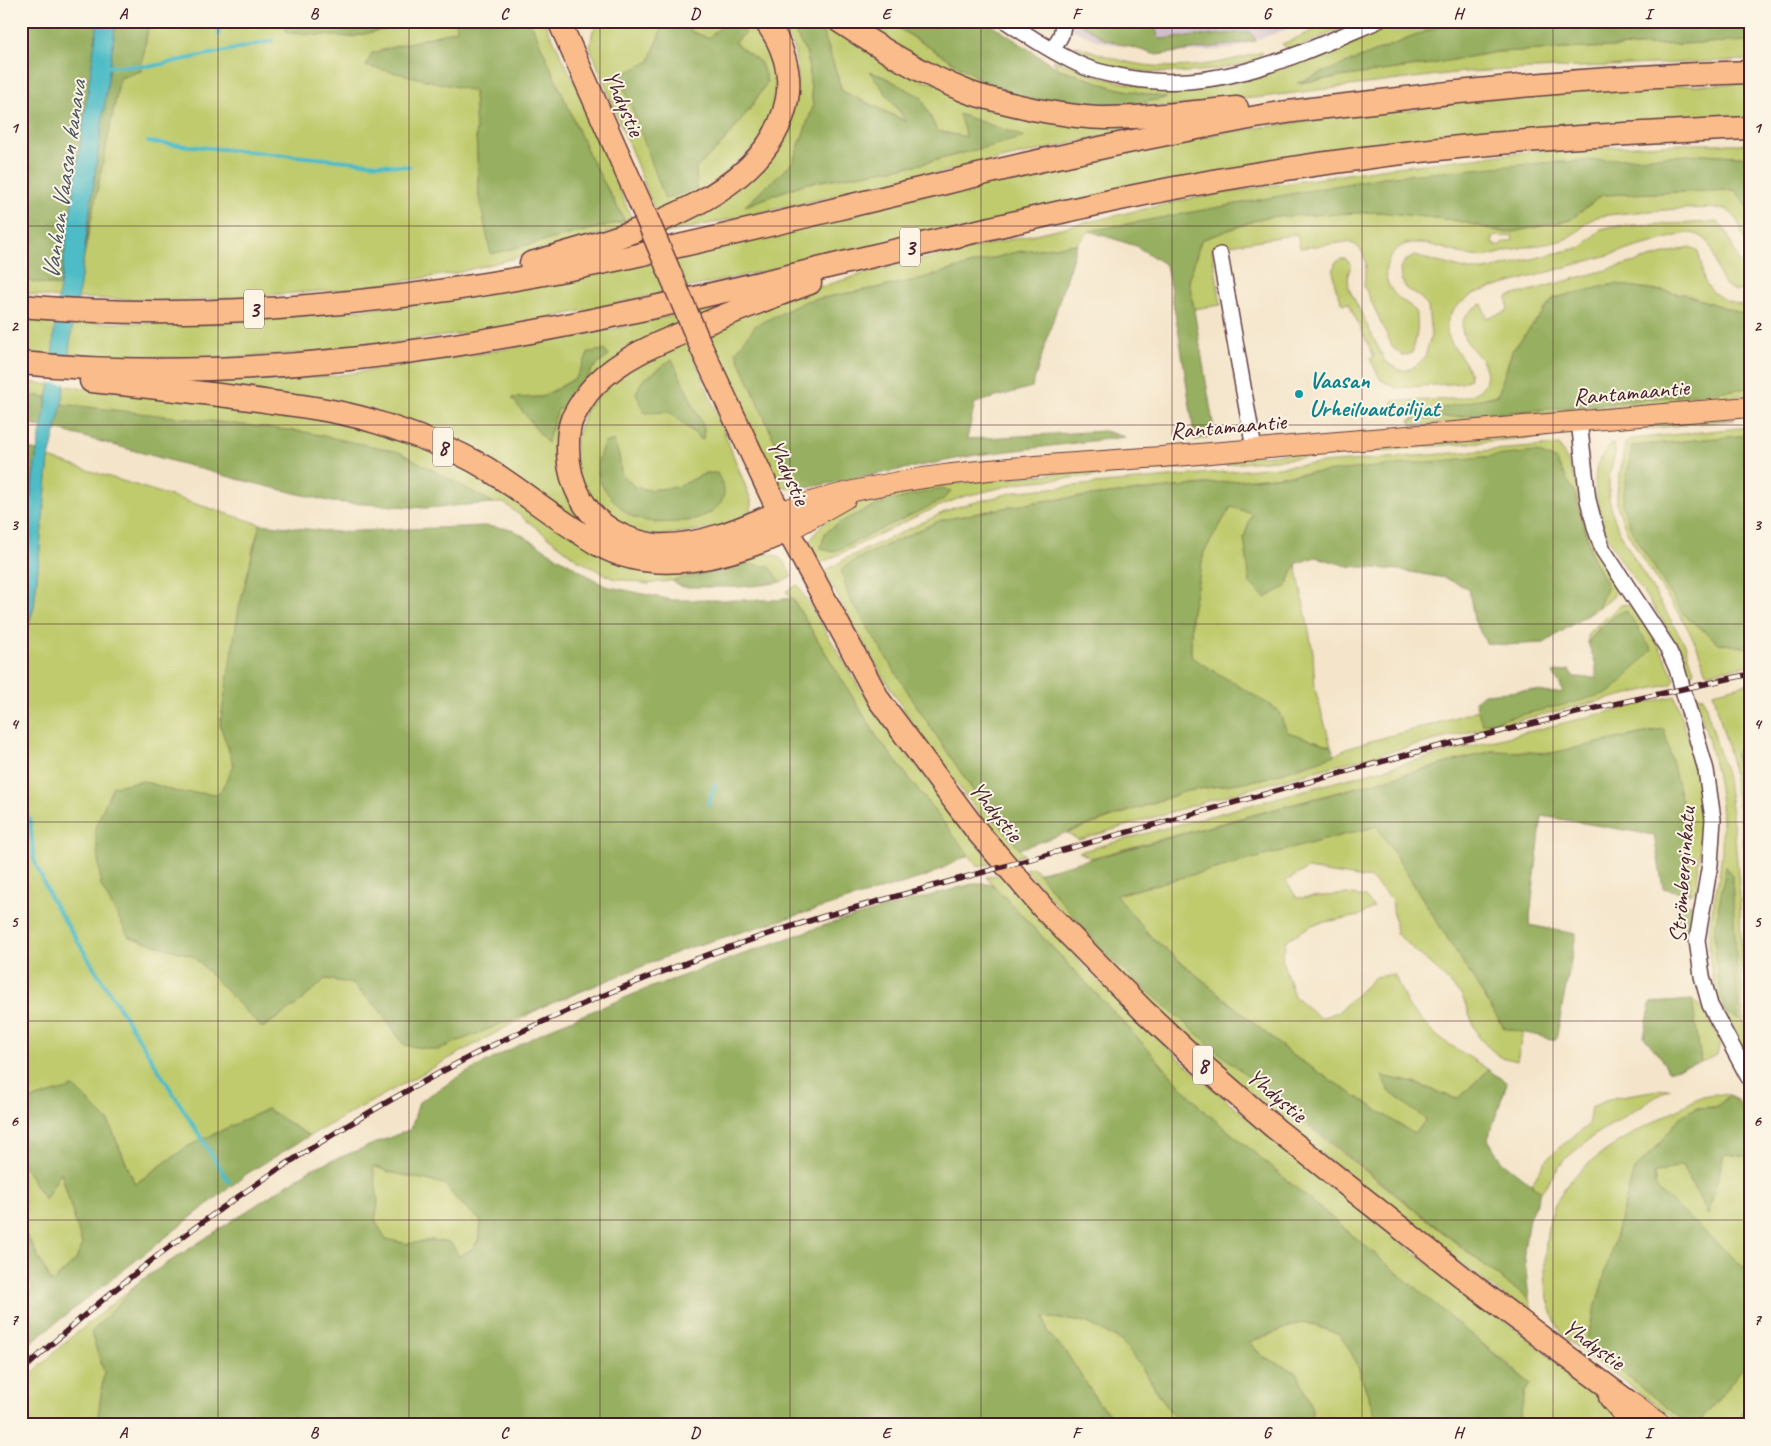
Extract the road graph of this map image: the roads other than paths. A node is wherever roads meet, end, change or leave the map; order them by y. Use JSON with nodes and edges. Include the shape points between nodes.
{"nodes":[{"id":1,"x":764,"y":21,"type":"edge"},
{"id":2,"x":839,"y":21,"type":"edge"},
{"id":3,"x":1006,"y":21,"type":"edge"},
{"id":4,"x":1064,"y":21,"type":"edge"},
{"id":5,"x":1377,"y":21,"type":"edge"},
{"id":6,"x":566,"y":24,"type":"edge"},
{"id":7,"x":1053,"y":50,"type":"junction"},
{"id":8,"x":1750,"y":72,"type":"edge"},
{"id":9,"x":1270,"y":115,"type":"junction"},
{"id":10,"x":1750,"y":128,"type":"edge"},
{"id":11,"x":1220,"y":255,"type":"dead end"},
{"id":12,"x":851,"y":261,"type":"junction"},
{"id":13,"x":428,"y":293,"type":"junction"},
{"id":14,"x":21,"y":306,"type":"edge"},
{"id":15,"x":32,"y":368,"type":"edge"},
{"id":16,"x":71,"y":373,"type":"junction"},
{"id":17,"x":1750,"y":407,"type":"edge"},
{"id":18,"x":1579,"y":421,"type":"junction"},
{"id":19,"x":1254,"y":449,"type":"junction"},
{"id":20,"x":784,"y":522,"type":"junction"},
{"id":21,"x":1750,"y":1080,"type":"edge"},
{"id":22,"x":1586,"y":1370,"type":"junction"},
{"id":23,"x":1631,"y":1425,"type":"edge"},
{"id":24,"x":1660,"y":1425,"type":"edge"}],
"edges":[{"from":1,"to":13,"type":"highway","via":[[781,48],[789,90],[777,132],[752,166],[704,200],[627,235]]},
{"from":2,"to":9,"type":"highway","via":[[888,53],[926,72],[969,92],[1012,105],[1104,118],[1239,108]]},
{"from":3,"to":7,"type":"street"},
{"from":4,"to":7,"type":"street"},
{"from":5,"to":7,"type":"street","via":[[1268,65],[1200,80],[1171,82],[1105,74]]},
{"from":6,"to":20,"type":"highway","name":"Yhdystie","number":"8","bridge":true,"via":[[702,350]]},
{"from":8,"to":9,"type":"highway","number":"3","via":[[1558,81]]},
{"from":9,"to":13,"type":"highway","number":"3","via":[[1048,159],[580,267]]},
{"from":10,"to":12,"type":"highway","number":"3","via":[[1553,139],[1355,159],[1209,181],[1061,211]]},
{"from":11,"to":19,"type":"street"},
{"from":12,"to":16,"type":"highway","number":"3","via":[[596,319],[348,360],[238,369]]},
{"from":12,"to":20,"type":"highway","via":[[814,282],[647,348],[612,369],[595,385],[572,420],[567,454],[574,488],[584,506],[614,532],[654,545],[679,544],[721,536],[750,525]]},
{"from":13,"to":14,"type":"highway","number":"3","via":[[322,305],[214,312],[128,312]]},
{"from":15,"to":16,"type":"highway","number":"8"},
{"from":16,"to":20,"type":"highway","number":"8","via":[[305,407],[376,422],[420,437],[485,468],[600,545],[622,555],[651,561],[710,557],[759,544]]},
{"from":17,"to":18,"type":"main road","name":"Rantamaantie"},
{"from":18,"to":19,"type":"main road","name":"Rantamaantie"},
{"from":18,"to":21,"type":"street","name":"Strömberginkatu","via":[[1588,500],[1603,550],[1667,647],[1677,669],[1706,770],[1713,819],[1710,864],[1697,940],[1702,976],[1710,1005]]},
{"from":19,"to":20,"type":"main road","name":"Rantamaantie","via":[[957,473],[817,499]]},
{"from":20,"to":22,"type":"highway","name":"Yhdystie","number":"8","via":[[879,700],[976,830],[1044,908],[1143,1010],[1276,1129]]},
{"from":22,"to":23,"type":"highway"},
{"from":22,"to":24,"type":"highway","name":"Yhdystie","number":"8"}]}
